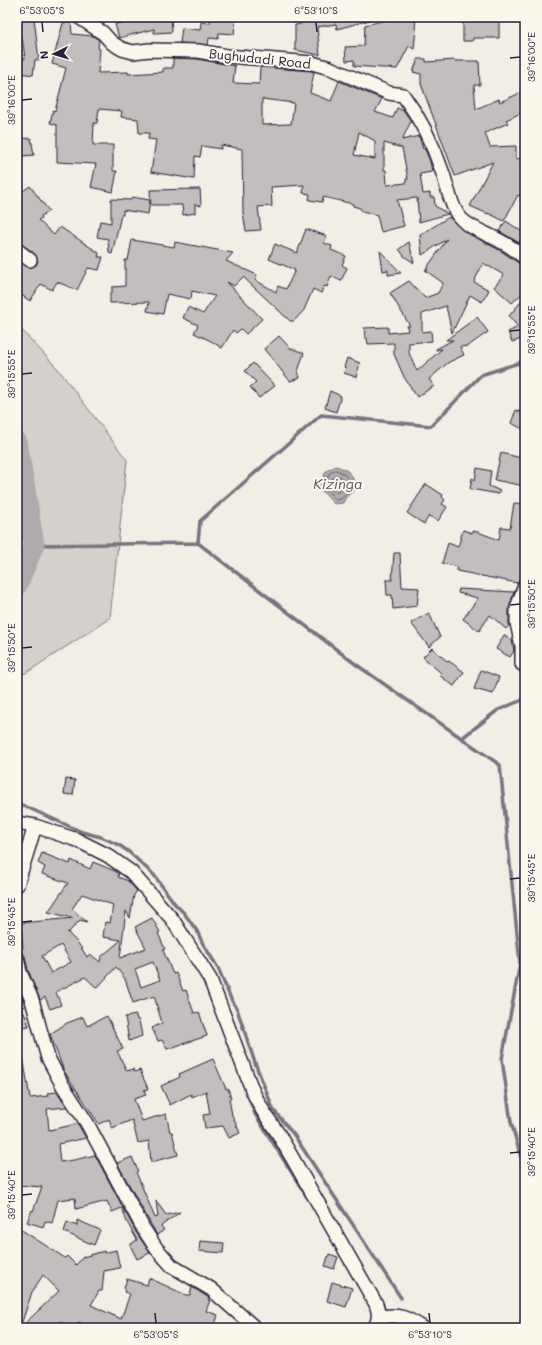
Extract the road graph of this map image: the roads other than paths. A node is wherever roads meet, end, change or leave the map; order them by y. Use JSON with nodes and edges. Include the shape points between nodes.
{"nodes":[{"id":1,"x":79,"y":17,"type":"edge"},
{"id":2,"x":17,"y":250,"type":"edge"},
{"id":3,"x":525,"y":258,"type":"edge"},
{"id":4,"x":30,"y":260,"type":"dead end"},
{"id":5,"x":525,"y":585,"type":"edge"},
{"id":6,"x":522,"y":664,"type":"dead end"},
{"id":7,"x":17,"y":823,"type":"edge"},
{"id":8,"x":36,"y":826,"type":"junction"},
{"id":9,"x":17,"y":885,"type":"edge"},
{"id":10,"x":17,"y":958,"type":"edge"},
{"id":11,"x":376,"y":1323,"type":"edge"},
{"id":12,"x":254,"y":1328,"type":"edge"},
{"id":13,"x":423,"y":1328,"type":"edge"}],
"edges":[{"from":1,"to":3,"type":"street","name":"Bughudadi Road","via":[[103,33],[112,43],[133,52],[198,51],[312,63],[389,93],[403,95],[428,136],[458,216],[486,235],[502,241]]},
{"from":2,"to":4,"type":"street"},
{"from":5,"to":6,"type":"street","via":[[517,608]]},
{"from":7,"to":8,"type":"street"},
{"from":8,"to":9,"type":"street"},
{"from":8,"to":11,"type":"street","via":[[76,840],[107,855],[132,872],[172,919],[210,979],[250,1085],[263,1111],[376,1304]]},
{"from":10,"to":12,"type":"street","via":[[48,1058],[62,1086],[88,1123],[143,1228],[172,1266],[210,1289]]},
{"from":11,"to":13,"type":"street","via":[[394,1316],[406,1318]]}]}
